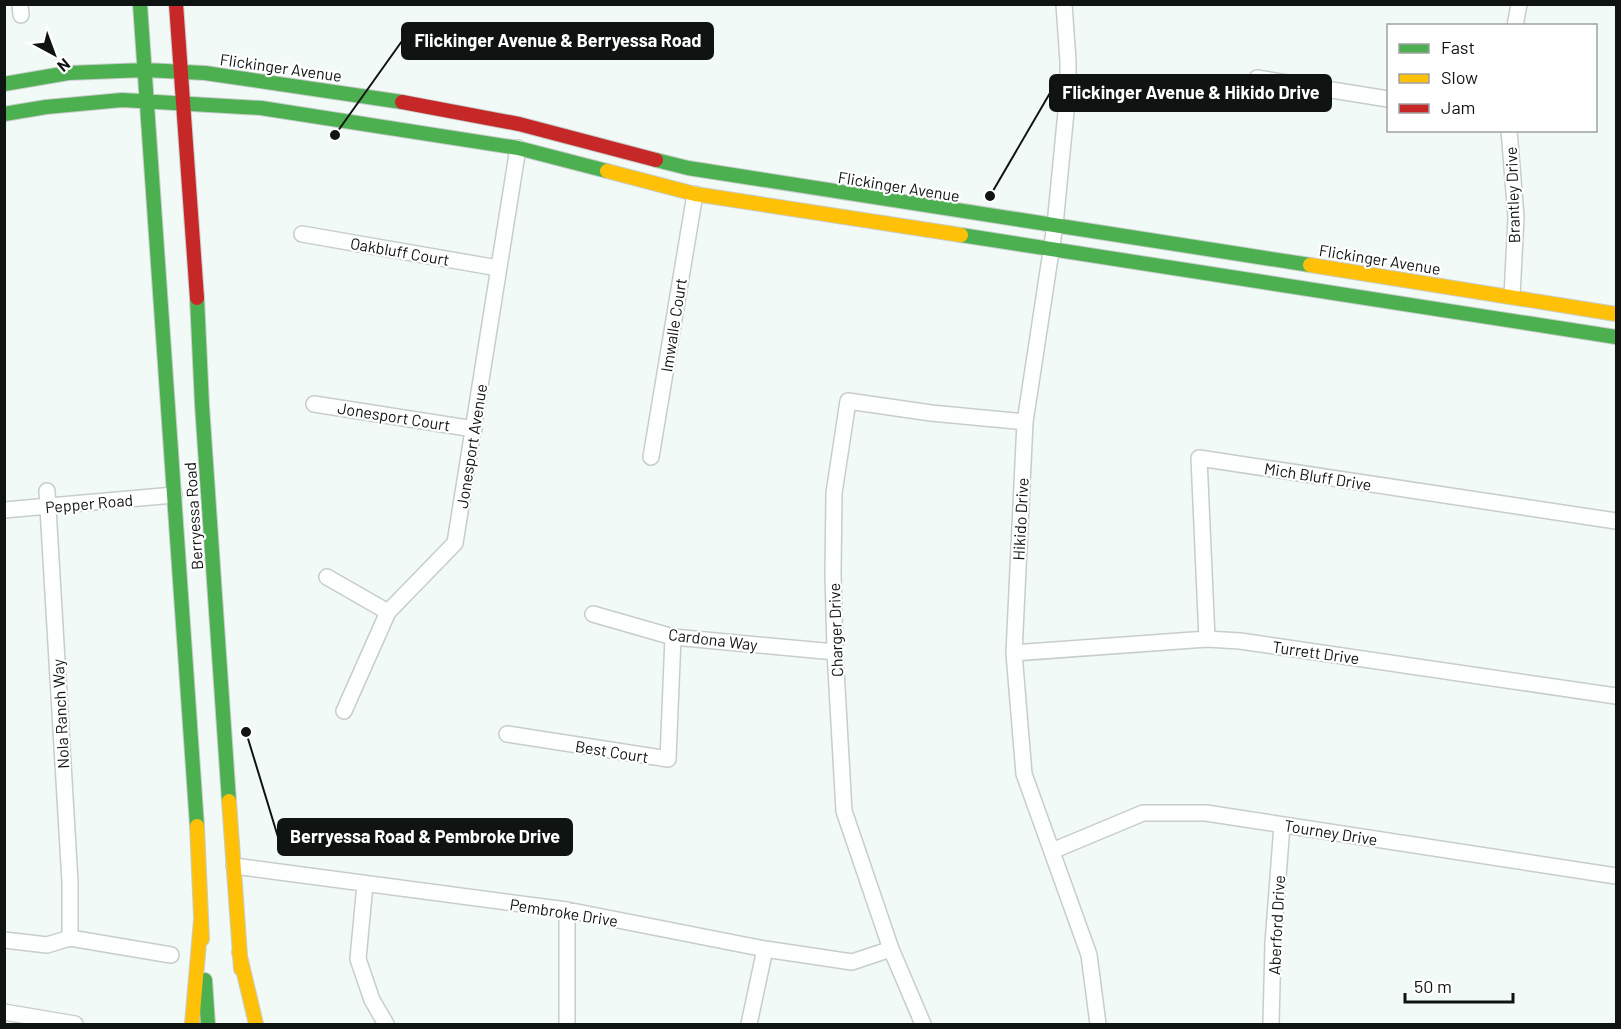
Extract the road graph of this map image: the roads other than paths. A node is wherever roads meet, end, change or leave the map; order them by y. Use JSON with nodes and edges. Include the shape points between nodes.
{"nodes":[{"id":1,"x":140,"y":4,"type":"edge"},
{"id":2,"x":176,"y":4,"type":"edge"},
{"id":3,"x":1064,"y":4,"type":"edge"},
{"id":4,"x":1519,"y":4,"type":"edge"},
{"id":5,"x":1515,"y":24,"type":"edge"},
{"id":6,"x":145,"y":70,"type":"junction"},
{"id":7,"x":180,"y":72,"type":"junction"},
{"id":8,"x":1257,"y":78,"type":"dead end"},
{"id":9,"x":4,"y":84,"type":"edge"},
{"id":10,"x":1387,"y":99,"type":"edge"},
{"id":11,"x":147,"y":101,"type":"junction"},
{"id":12,"x":183,"y":102,"type":"junction"},
{"id":13,"x":4,"y":114,"type":"edge"},
{"id":14,"x":1509,"y":132,"type":"edge"},
{"id":15,"x":518,"y":148,"type":"junction"},
{"id":16,"x":695,"y":194,"type":"junction"},
{"id":17,"x":1055,"y":225,"type":"junction"},
{"id":18,"x":302,"y":234,"type":"dead end"},
{"id":19,"x":1052,"y":249,"type":"junction"},
{"id":20,"x":498,"y":268,"type":"junction"},
{"id":21,"x":1512,"y":296,"type":"junction"},
{"id":22,"x":1617,"y":314,"type":"edge"},
{"id":23,"x":1617,"y":337,"type":"edge"},
{"id":24,"x":314,"y":404,"type":"dead end"},
{"id":25,"x":1025,"y":422,"type":"junction"},
{"id":26,"x":474,"y":429,"type":"junction"},
{"id":27,"x":651,"y":457,"type":"dead end"},
{"id":28,"x":174,"y":495,"type":"junction"},
{"id":29,"x":47,"y":499,"type":"junction"},
{"id":30,"x":4,"y":510,"type":"edge"},
{"id":31,"x":1617,"y":521,"type":"edge"},
{"id":32,"x":327,"y":577,"type":"dead end"},
{"id":33,"x":388,"y":612,"type":"junction"},
{"id":34,"x":593,"y":614,"type":"dead end"},
{"id":35,"x":673,"y":637,"type":"junction"},
{"id":36,"x":1207,"y":639,"type":"junction"},
{"id":37,"x":835,"y":652,"type":"junction"},
{"id":38,"x":1014,"y":653,"type":"junction"},
{"id":39,"x":1617,"y":696,"type":"edge"},
{"id":40,"x":344,"y":711,"type":"dead end"},
{"id":41,"x":507,"y":734,"type":"dead end"},
{"id":42,"x":1282,"y":825,"type":"junction"},
{"id":43,"x":1052,"y":851,"type":"junction"},
{"id":44,"x":234,"y":866,"type":"junction"},
{"id":45,"x":1617,"y":876,"type":"edge"},
{"id":46,"x":365,"y":884,"type":"junction"},
{"id":47,"x":567,"y":910,"type":"junction"},
{"id":48,"x":201,"y":920,"type":"junction"},
{"id":49,"x":70,"y":938,"type":"junction"},
{"id":50,"x":4,"y":940,"type":"edge"},
{"id":51,"x":765,"y":949,"type":"junction"},
{"id":52,"x":891,"y":950,"type":"junction"},
{"id":53,"x":239,"y":952,"type":"junction"},
{"id":54,"x":171,"y":955,"type":"dead end"},
{"id":55,"x":4,"y":1012,"type":"edge"},
{"id":56,"x":75,"y":1024,"type":"edge"},
{"id":57,"x":192,"y":1024,"type":"edge"},
{"id":58,"x":208,"y":1024,"type":"edge"},
{"id":59,"x":245,"y":1024,"type":"edge"},
{"id":60,"x":256,"y":1024,"type":"edge"},
{"id":61,"x":386,"y":1024,"type":"edge"},
{"id":62,"x":567,"y":1024,"type":"edge"},
{"id":63,"x":749,"y":1024,"type":"edge"},
{"id":64,"x":922,"y":1024,"type":"edge"},
{"id":65,"x":1098,"y":1024,"type":"edge"},
{"id":66,"x":1271,"y":1024,"type":"edge"}],
"edges":[{"from":1,"to":6,"type":"main road","name":"Berryessa Road"},
{"from":2,"to":7,"type":"main road","name":"Berryessa Road"},
{"from":3,"to":17,"type":"street","name":"Hikido Drive","via":[[1068,92]]},
{"from":4,"to":5,"type":"street"},
{"from":6,"to":7,"type":"main road","name":"Flickinger Avenue"},
{"from":6,"to":9,"type":"main road","name":"Flickinger Avenue","via":[[68,72]]},
{"from":6,"to":11,"type":"main road","name":"Berryessa Road"},
{"from":7,"to":12,"type":"main road","name":"Berryessa Road"},
{"from":7,"to":17,"type":"main road","name":"Flickinger Avenue","via":[[380,98],[519,124],[688,168]]},
{"from":8,"to":10,"type":"street"},
{"from":11,"to":12,"type":"main road"},
{"from":11,"to":13,"type":"main road","via":[[122,100]]},
{"from":11,"to":28,"type":"main road","name":"Berryessa Road"},
{"from":12,"to":15,"type":"main road","via":[[261,108]]},
{"from":12,"to":44,"type":"main road","name":"Berryessa Road"},
{"from":14,"to":21,"type":"street","name":"Brantley Drive","via":[[1516,217]]},
{"from":15,"to":16,"type":"main road"},
{"from":15,"to":20,"type":"street","name":"Jonesport Avenue"},
{"from":16,"to":19,"type":"main road"},
{"from":16,"to":27,"type":"street","name":"Imwalle Court"},
{"from":17,"to":19,"type":"street","name":"Hikido Drive"},
{"from":17,"to":21,"type":"main road","name":"Flickinger Avenue"},
{"from":18,"to":20,"type":"street","name":"Oakbluff Court"},
{"from":19,"to":23,"type":"main road"},
{"from":19,"to":25,"type":"street","name":"Hikido Drive"},
{"from":20,"to":26,"type":"street","name":"Jonesport Avenue"},
{"from":21,"to":22,"type":"main road","name":"Flickinger Avenue"},
{"from":24,"to":26,"type":"street","name":"Jonesport Court"},
{"from":25,"to":37,"type":"street","name":"Charger Drive","via":[[848,401],[834,493]]},
{"from":25,"to":38,"type":"street","name":"Hikido Drive"},
{"from":26,"to":33,"type":"street","name":"Jonesport Avenue","via":[[455,543]]},
{"from":28,"to":29,"type":"street","name":"Pepper Road"},
{"from":28,"to":48,"type":"main road","name":"Berryessa Road"},
{"from":29,"to":30,"type":"street","name":"Pepper Road"},
{"from":29,"to":49,"type":"street","name":"Nola Ranch Way"},
{"from":31,"to":36,"type":"street","name":"Mich Bluff Drive","via":[[1199,458]]},
{"from":32,"to":33,"type":"street"},
{"from":33,"to":40,"type":"street","name":"Jonesport Avenue"},
{"from":34,"to":35,"type":"street","name":"Cardona Way"},
{"from":35,"to":37,"type":"street","name":"Cardona Way"},
{"from":35,"to":41,"type":"street","name":"Best Court","via":[[668,759]]},
{"from":36,"to":38,"type":"street","name":"Turrett Drive"},
{"from":36,"to":39,"type":"street","name":"Turrett Drive"},
{"from":37,"to":52,"type":"street","name":"Charger Drive","via":[[844,812]]},
{"from":38,"to":43,"type":"street","name":"Hikido Drive","via":[[1024,774]]},
{"from":42,"to":43,"type":"street","name":"Tourney Drive","via":[[1206,813],[1143,813]]},
{"from":42,"to":45,"type":"street","name":"Tourney Drive"},
{"from":42,"to":66,"type":"street","name":"Aberford Drive"},
{"from":43,"to":65,"type":"street","name":"Hikido Drive","via":[[1089,955]]},
{"from":44,"to":46,"type":"street","name":"Pembroke Drive"},
{"from":44,"to":53,"type":"main road","name":"Berryessa Road"},
{"from":46,"to":47,"type":"street","name":"Pembroke Drive"},
{"from":46,"to":61,"type":"street","via":[[358,958],[372,1000]]},
{"from":47,"to":51,"type":"street","name":"Pembroke Drive"},
{"from":47,"to":62,"type":"street"},
{"from":48,"to":57,"type":"main road"},
{"from":48,"to":58,"type":"main road","name":"Berryessa Road"},
{"from":49,"to":50,"type":"street","via":[[48,945]]},
{"from":49,"to":54,"type":"street"},
{"from":51,"to":52,"type":"street","name":"Pembroke Drive","via":[[852,962]]},
{"from":51,"to":63,"type":"street"},
{"from":52,"to":64,"type":"street","name":"Charger Drive"},
{"from":53,"to":59,"type":"main road","name":"Berryessa Road"},
{"from":53,"to":60,"type":"main road"},
{"from":55,"to":56,"type":"street"}]}
